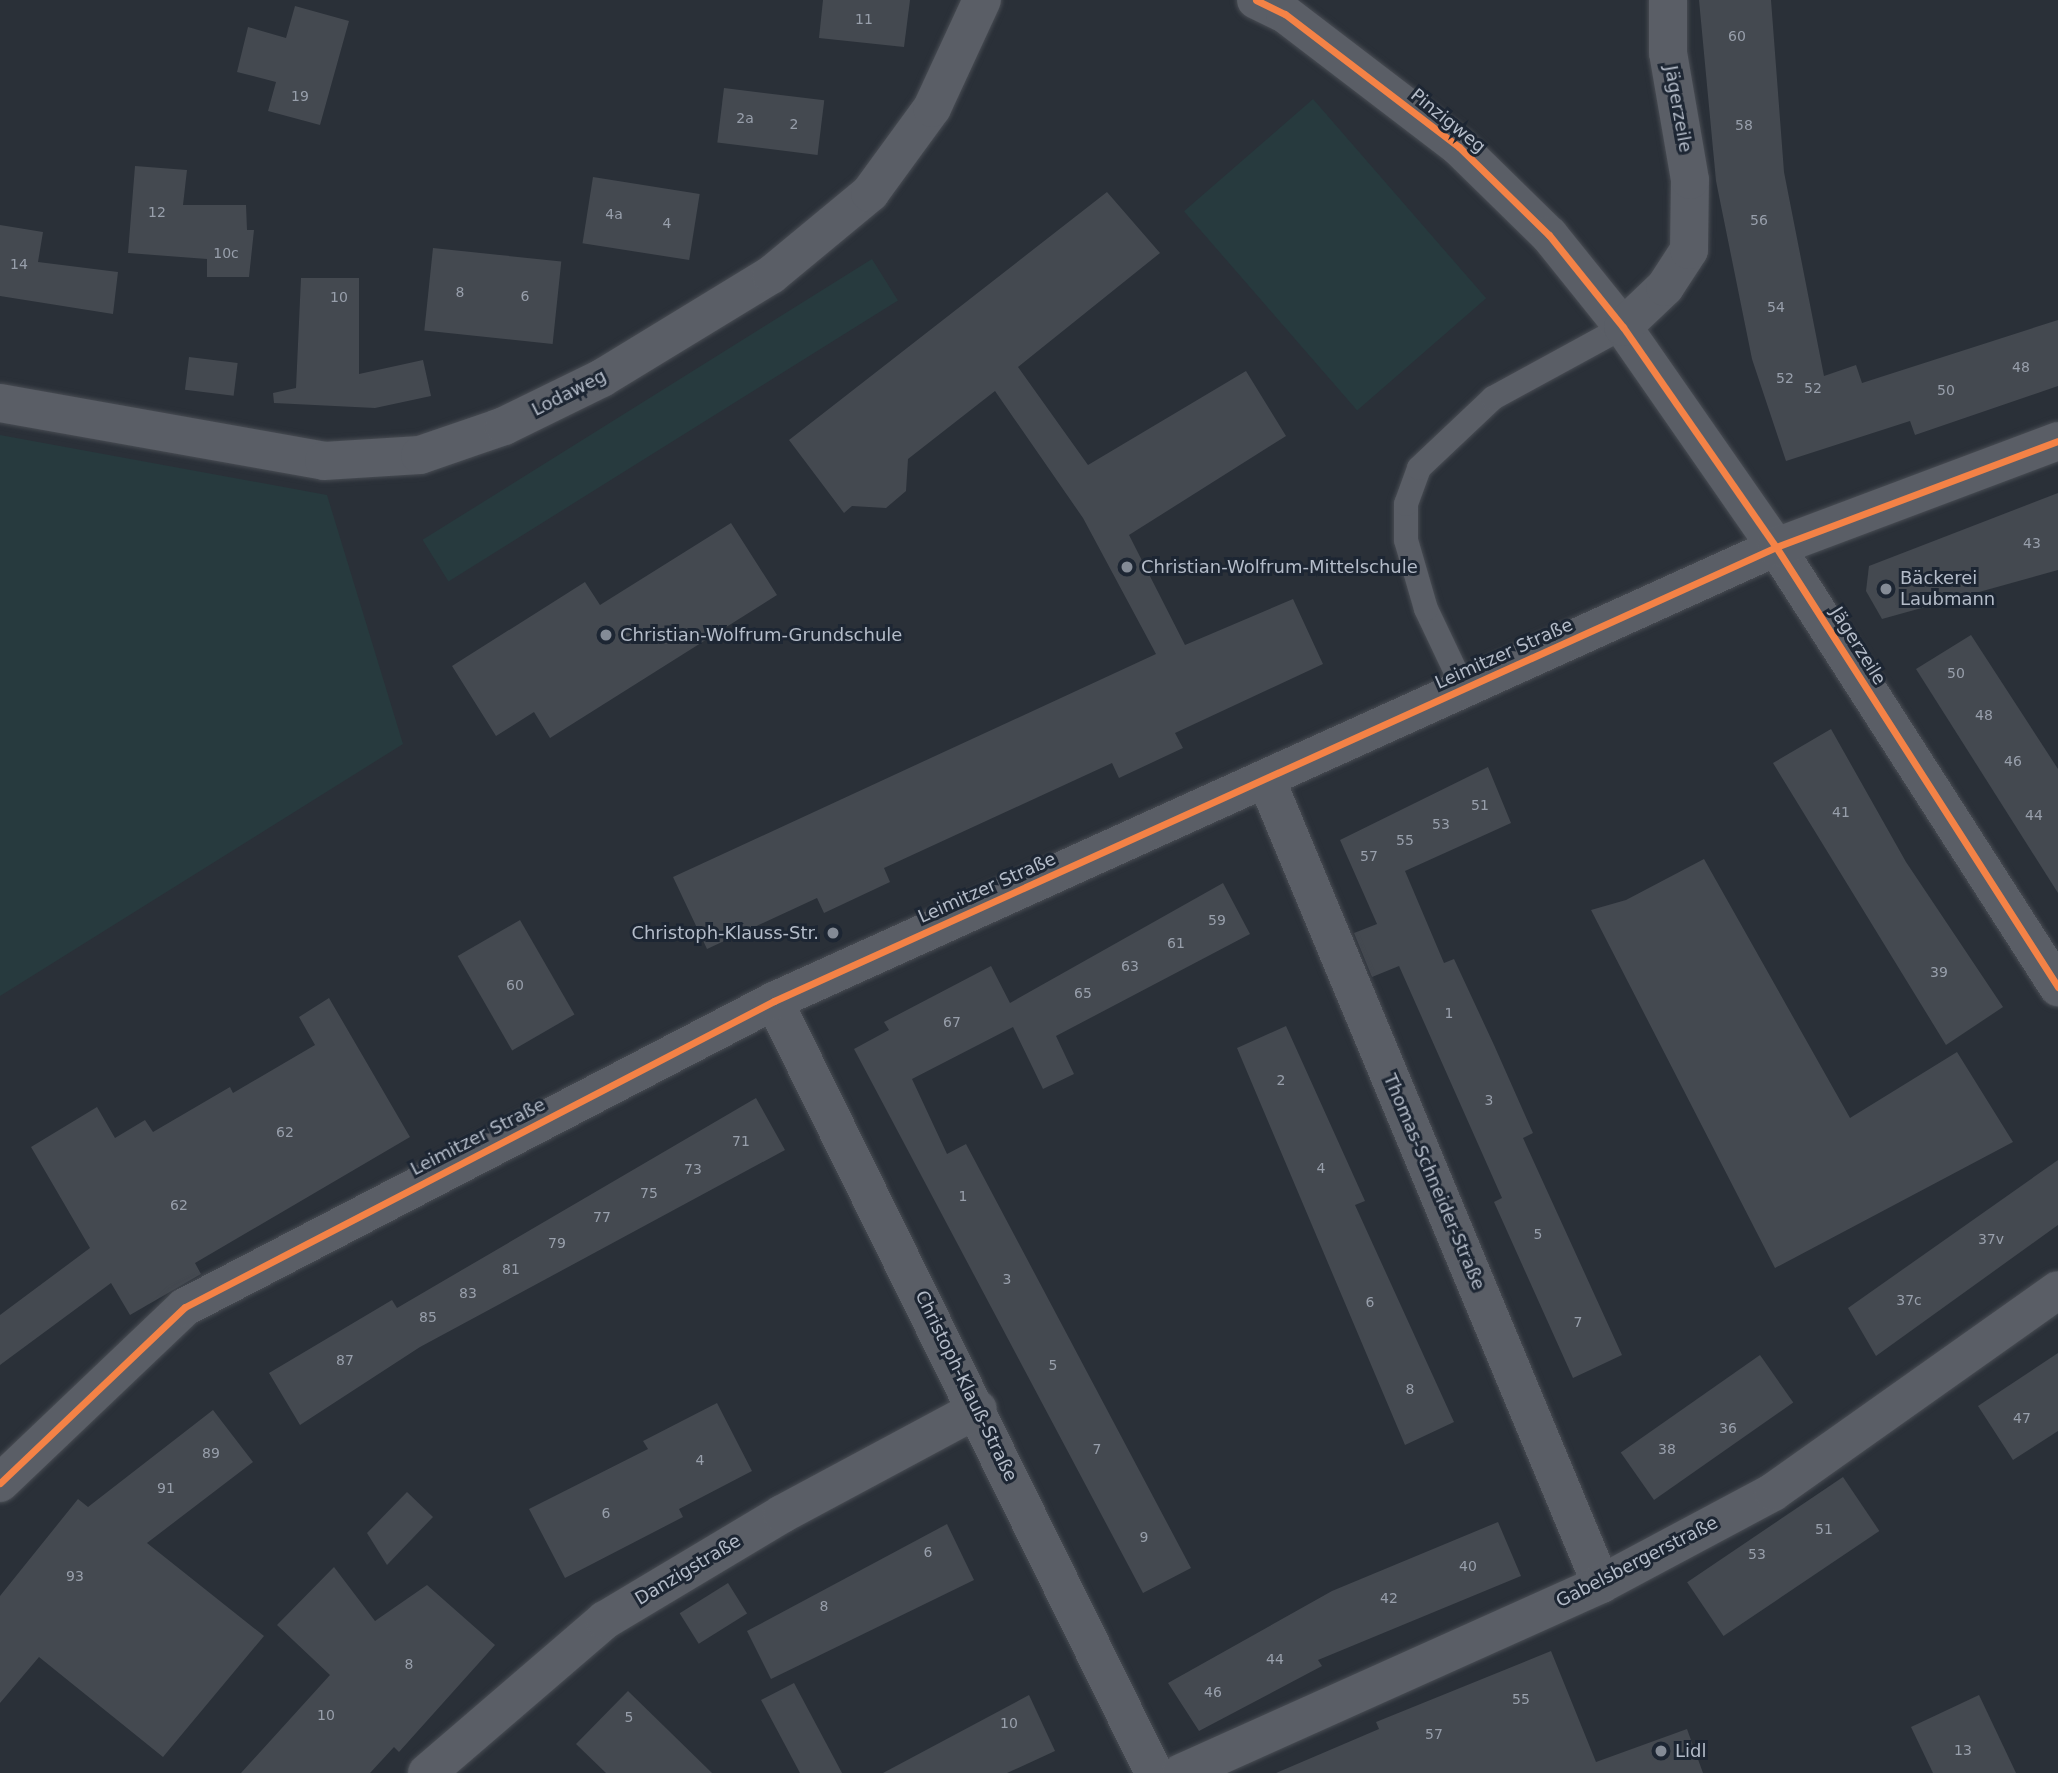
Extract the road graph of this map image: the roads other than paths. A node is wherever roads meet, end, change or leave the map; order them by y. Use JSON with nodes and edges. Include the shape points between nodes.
{"nodes":[{"id":1,"x":982,"y":0,"type":"edge"},
{"id":2,"x":1256,"y":0,"type":"edge"},
{"id":3,"x":1668,"y":0,"type":"edge"},
{"id":4,"x":1623,"y":327,"type":"junction"},
{"id":5,"x":0,"y":403,"type":"edge"},
{"id":6,"x":2058,"y":441,"type":"edge"},
{"id":7,"x":1776,"y":547,"type":"junction"},
{"id":8,"x":1464,"y":689,"type":"junction"},
{"id":9,"x":1266,"y":779,"type":"junction"},
{"id":10,"x":2058,"y":987,"type":"edge"},
{"id":11,"x":774,"y":1001,"type":"junction"},
{"id":12,"x":2058,"y":1290,"type":"edge"},
{"id":13,"x":978,"y":1409,"type":"junction"},
{"id":14,"x":0,"y":1483,"type":"edge"},
{"id":15,"x":1601,"y":1584,"type":"junction"},
{"id":16,"x":427,"y":1773,"type":"edge"},
{"id":17,"x":1154,"y":1773,"type":"edge"},
{"id":18,"x":1181,"y":1773,"type":"edge"}],
"edges":[{"from":1,"to":5,"type":"street","name":"Lodaweg","via":[[932,108],[870,193],[771,275],[602,378],[504,426],[419,455],[324,461]]},
{"from":2,"to":4,"type":"street","name":"Pinzigweg","via":[[1285,14],[1459,147],[1549,235]]},
{"from":3,"to":4,"type":"street","name":"Jägerzeile","via":[[1668,52],[1690,180],[1689,250],[1665,287]]},
{"from":4,"to":7,"type":"street","name":"Jägerzeile"},
{"from":4,"to":8,"type":"lane","via":[[1493,398],[1419,468],[1406,504],[1406,540],[1426,609]]},
{"from":6,"to":7,"type":"street","name":"Leimitzer Straße"},
{"from":7,"to":8,"type":"street","name":"Leimitzer Straße"},
{"from":7,"to":10,"type":"street","name":"Jägerzeile"},
{"from":8,"to":9,"type":"street","name":"Leimitzer Straße"},
{"from":9,"to":11,"type":"street","name":"Leimitzer Straße"},
{"from":9,"to":15,"type":"street","name":"Thomas-Schneider-Straße"},
{"from":11,"to":13,"type":"street","name":"Christoph-Klauß-Straße"},
{"from":11,"to":14,"type":"street","name":"Leimitzer Straße","via":[[185,1307]]},
{"from":12,"to":15,"type":"street","name":"Gabelsbergerstraße","via":[[1773,1492]]},
{"from":13,"to":16,"type":"street","name":"Danzigstraße","via":[[782,1514],[605,1620]]},
{"from":13,"to":17,"type":"street","name":"Christoph-Klauß-Straße"},
{"from":15,"to":18,"type":"street","name":"Gabelsbergerstraße"}]}
